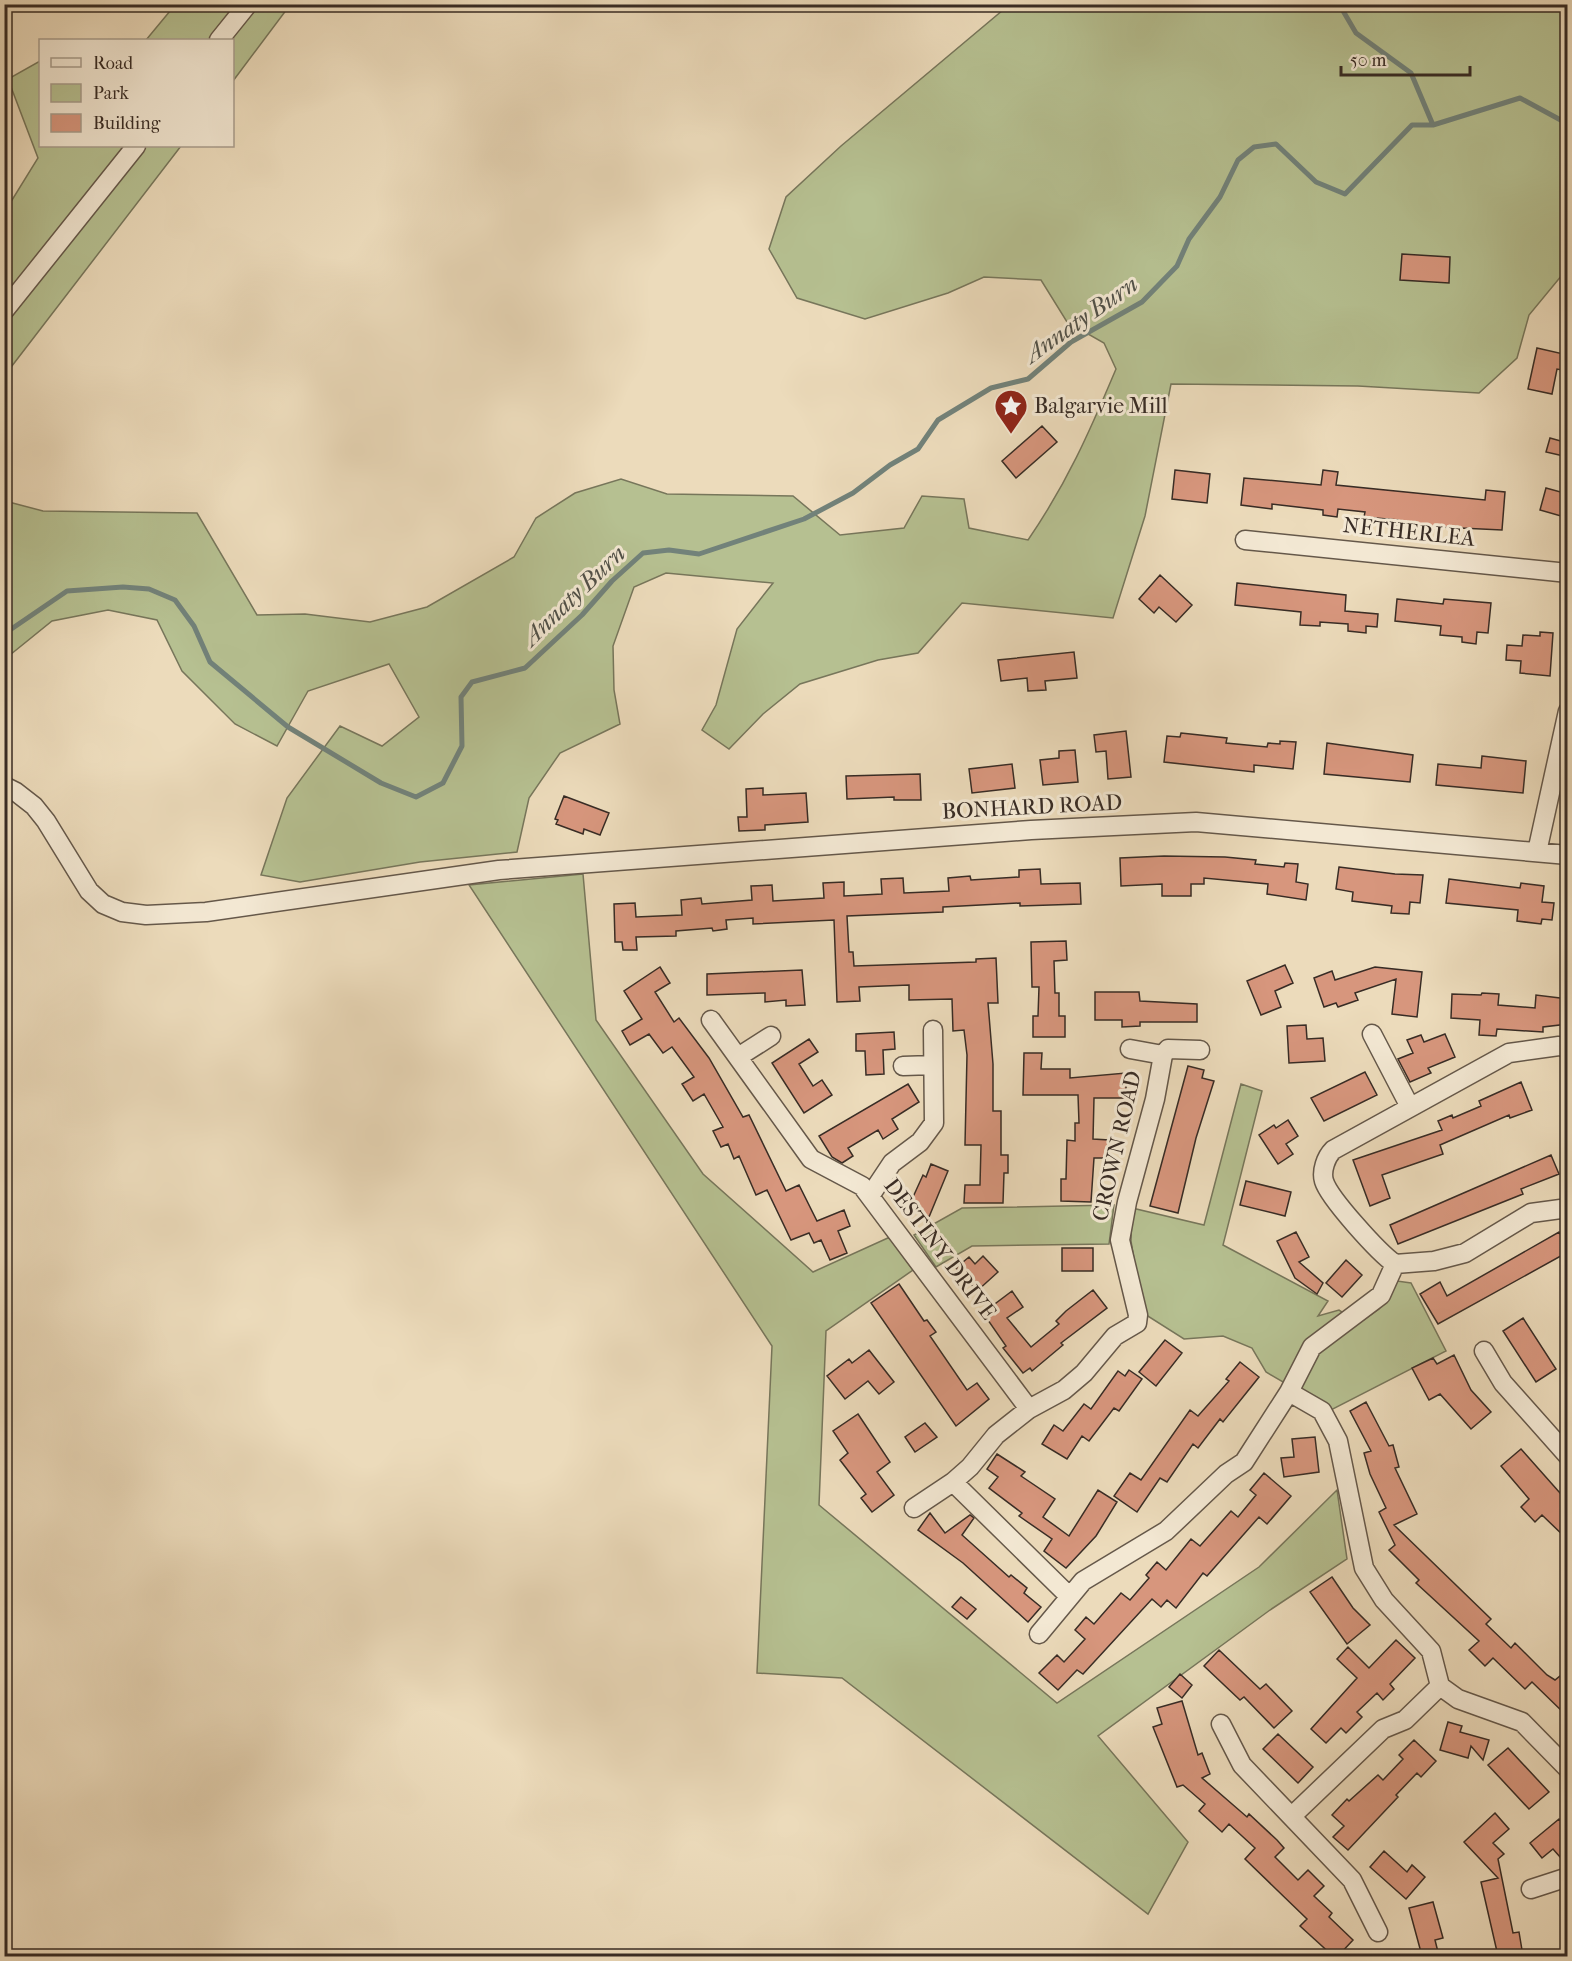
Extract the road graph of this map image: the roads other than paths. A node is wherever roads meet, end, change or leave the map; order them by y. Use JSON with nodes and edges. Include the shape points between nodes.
{"nodes":[{"id":1,"x":248,"y":4,"type":"edge"},
{"id":2,"x":220,"y":39,"type":"edge"},
{"id":3,"x":135,"y":147,"type":"edge"},
{"id":4,"x":4,"y":311,"type":"edge"},
{"id":5,"x":1245,"y":540,"type":"dead end"},
{"id":6,"x":1568,"y":573,"type":"edge"},
{"id":7,"x":1568,"y":711,"type":"edge"},
{"id":8,"x":4,"y":786,"type":"edge"},
{"id":9,"x":1537,"y":852,"type":"junction"},
{"id":10,"x":1568,"y":855,"type":"edge"},
{"id":11,"x":711,"y":1020,"type":"dead end"},
{"id":12,"x":933,"y":1030,"type":"dead end"},
{"id":13,"x":1372,"y":1034,"type":"dead end"},
{"id":14,"x":771,"y":1036,"type":"dead end"},
{"id":15,"x":1568,"y":1048,"type":"edge"},
{"id":16,"x":1130,"y":1049,"type":"dead end"},
{"id":17,"x":1200,"y":1050,"type":"dead end"},
{"id":18,"x":1163,"y":1055,"type":"junction"},
{"id":19,"x":738,"y":1057,"type":"junction"},
{"id":20,"x":933,"y":1065,"type":"junction"},
{"id":21,"x":903,"y":1066,"type":"dead end"},
{"id":22,"x":1410,"y":1107,"type":"junction"},
{"id":23,"x":870,"y":1196,"type":"junction"},
{"id":24,"x":1568,"y":1208,"type":"edge"},
{"id":25,"x":1395,"y":1264,"type":"junction"},
{"id":26,"x":1484,"y":1351,"type":"dead end"},
{"id":27,"x":1289,"y":1392,"type":"junction"},
{"id":28,"x":1029,"y":1409,"type":"junction"},
{"id":29,"x":1568,"y":1456,"type":"edge"},
{"id":30,"x":953,"y":1482,"type":"junction"},
{"id":31,"x":914,"y":1508,"type":"dead end"},
{"id":32,"x":1070,"y":1596,"type":"junction"},
{"id":33,"x":1039,"y":1634,"type":"dead end"},
{"id":34,"x":1440,"y":1686,"type":"junction"},
{"id":35,"x":1221,"y":1724,"type":"dead end"},
{"id":36,"x":1568,"y":1769,"type":"edge"},
{"id":37,"x":1292,"y":1816,"type":"junction"},
{"id":38,"x":1568,"y":1877,"type":"edge"},
{"id":39,"x":1531,"y":1889,"type":"dead end"},
{"id":40,"x":1378,"y":1932,"type":"dead end"}],
"edges":[{"from":1,"to":2,"type":"street"},
{"from":3,"to":4,"type":"street"},
{"from":5,"to":6,"type":"street","name":"NETHERLEA"},
{"from":7,"to":9,"type":"street"},
{"from":8,"to":9,"type":"street","name":"BONHARD ROAD","via":[[34,806],[89,891],[103,904],[122,912],[146,915],[206,912],[499,870],[1020,831],[1196,822]]},
{"from":9,"to":10,"type":"street","name":"BONHARD ROAD"},
{"from":11,"to":19,"type":"street","name":"DESTINY DRIVE"},
{"from":12,"to":20,"type":"street"},
{"from":13,"to":22,"type":"street"},
{"from":14,"to":19,"type":"street"},
{"from":15,"to":22,"type":"street","via":[[1509,1053]]},
{"from":16,"to":18,"type":"street","name":"CROWN ROAD"},
{"from":17,"to":18,"type":"street","name":"CROWN ROAD","via":[[1168,1049]]},
{"from":18,"to":28,"type":"street","name":"CROWN ROAD","via":[[1120,1240],[1137,1323],[1115,1336],[1064,1390]]},
{"from":19,"to":23,"type":"street","name":"DESTINY DRIVE","via":[[811,1159],[862,1186]]},
{"from":20,"to":21,"type":"street"},
{"from":20,"to":23,"type":"street","via":[[934,1123],[920,1142],[892,1163]]},
{"from":22,"to":25,"type":"street","via":[[1333,1150],[1328,1155],[1323,1179],[1331,1197],[1375,1248]]},
{"from":23,"to":28,"type":"street","name":"DESTINY DRIVE"},
{"from":24,"to":25,"type":"street","via":[[1531,1213],[1465,1253],[1434,1261]]},
{"from":25,"to":27,"type":"street","via":[[1381,1295],[1312,1347]]},
{"from":26,"to":29,"type":"street","via":[[1503,1383]]},
{"from":27,"to":32,"type":"street","via":[[1244,1462],[1166,1531],[1106,1565]]},
{"from":27,"to":34,"type":"street","via":[[1322,1411],[1338,1441],[1364,1568],[1384,1600],[1431,1651]]},
{"from":28,"to":30,"type":"street","name":"CROWN ROAD","via":[[996,1435]]},
{"from":30,"to":31,"type":"street","name":"CROWN ROAD"},
{"from":30,"to":32,"type":"street"},
{"from":32,"to":33,"type":"street"},
{"from":34,"to":36,"type":"street","via":[[1458,1699],[1522,1722]]},
{"from":34,"to":37,"type":"street","via":[[1405,1720],[1383,1729]]},
{"from":35,"to":37,"type":"street","via":[[1242,1765]]},
{"from":37,"to":40,"type":"street","via":[[1352,1880]]},
{"from":38,"to":39,"type":"street"}]}
